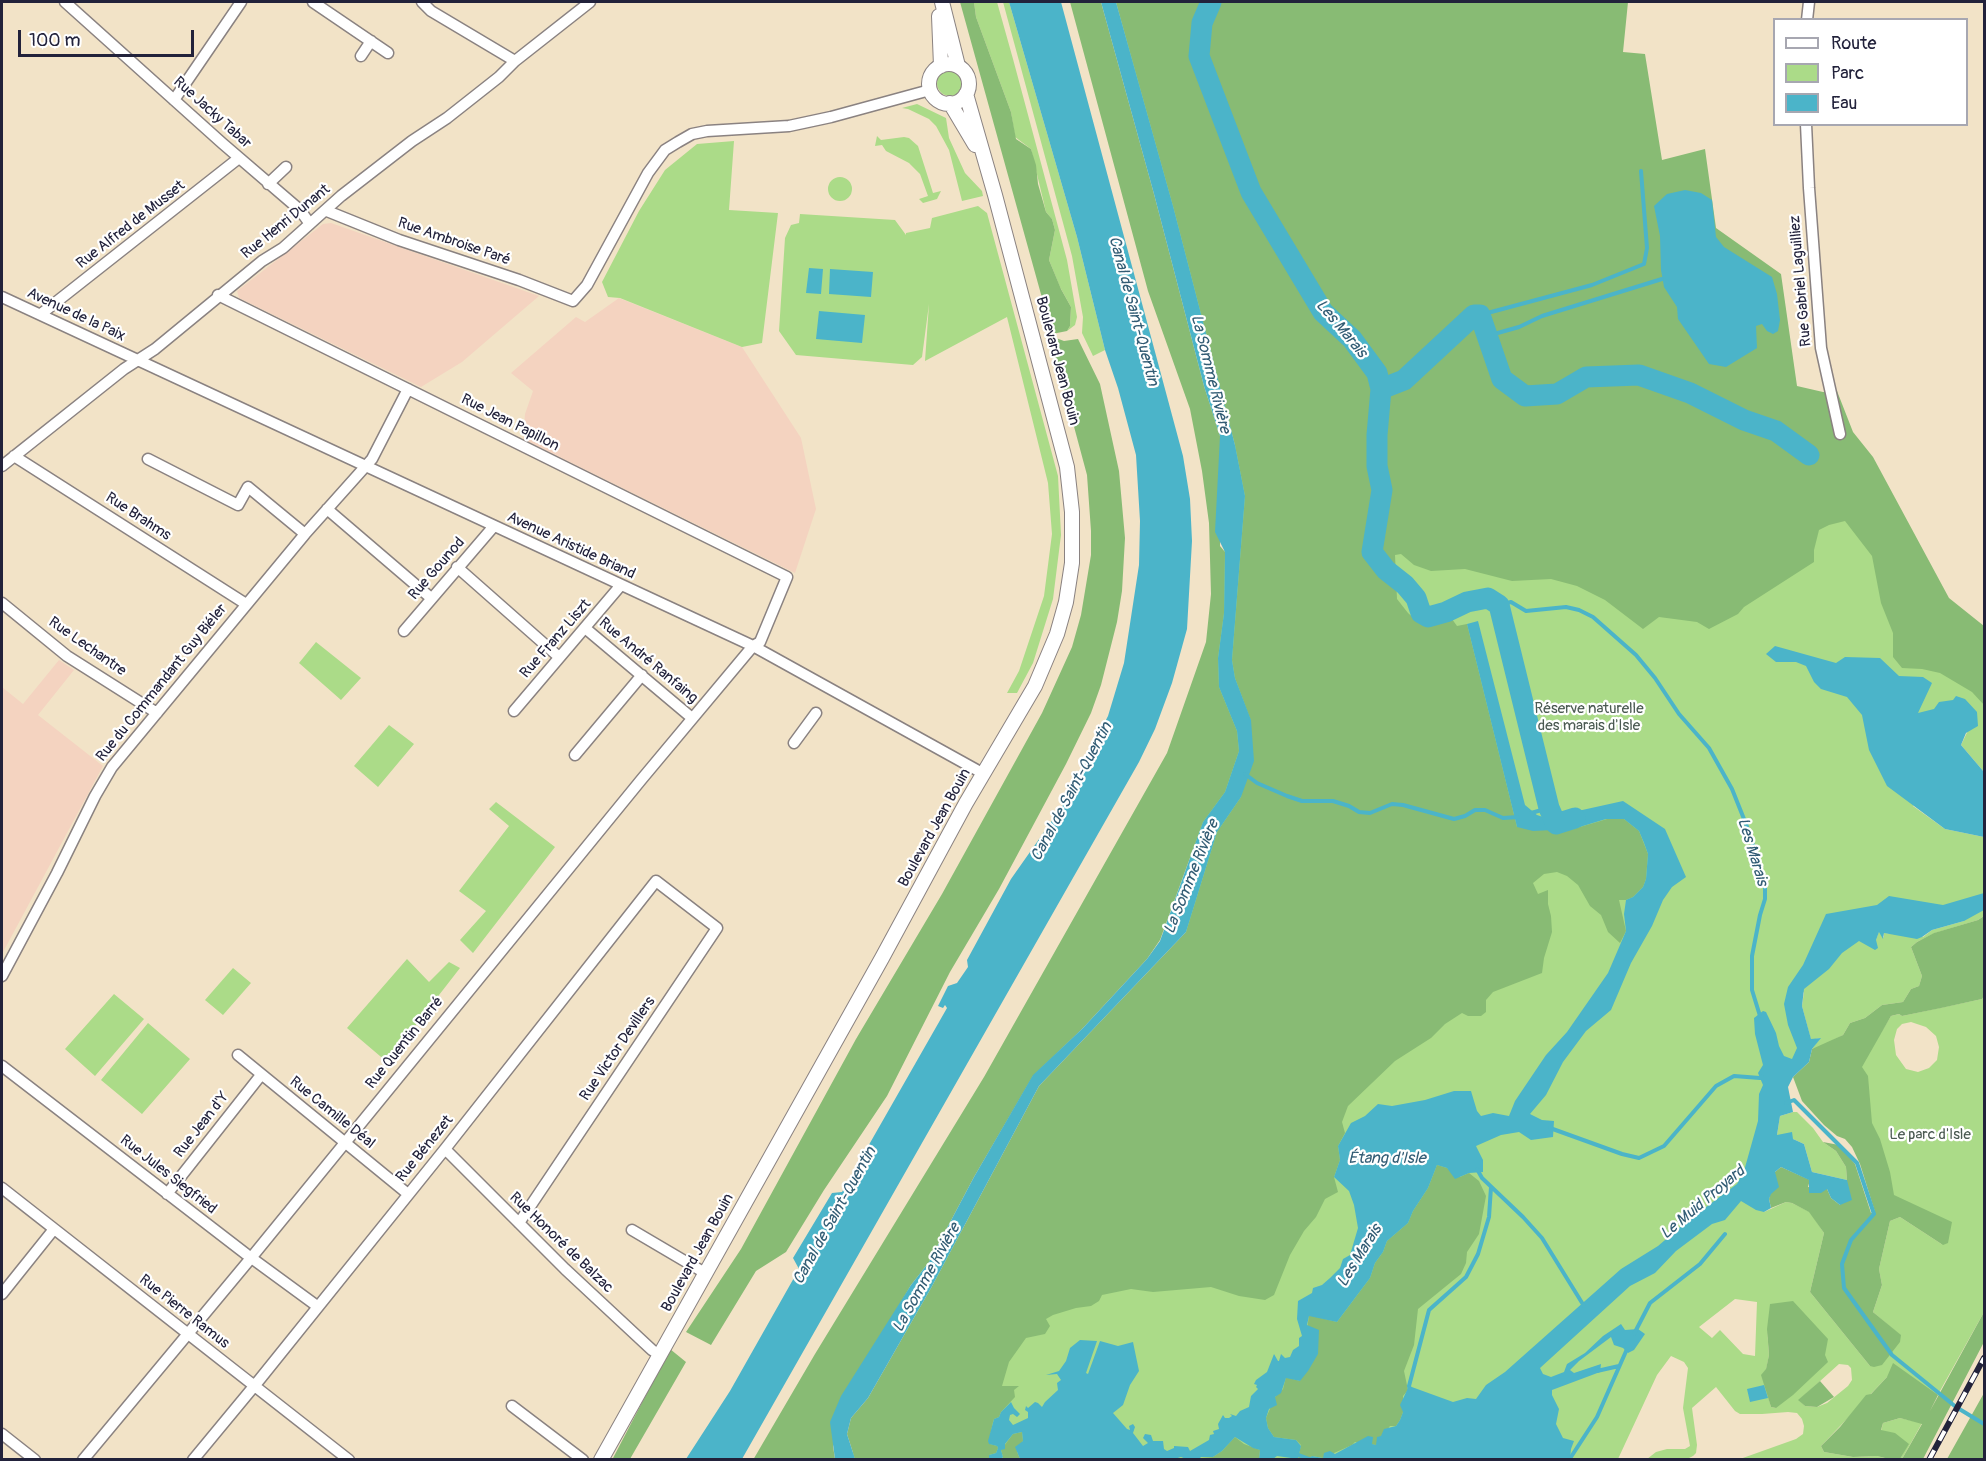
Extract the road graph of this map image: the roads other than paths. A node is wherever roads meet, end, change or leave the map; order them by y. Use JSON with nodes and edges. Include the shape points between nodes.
{"nodes":[{"id":1,"x":65,"y":2,"type":"edge"},
{"id":2,"x":241,"y":2,"type":"edge"},
{"id":3,"x":314,"y":2,"type":"edge"},
{"id":4,"x":422,"y":2,"type":"edge"},
{"id":5,"x":590,"y":2,"type":"edge"},
{"id":6,"x":940,"y":2,"type":"edge"},
{"id":7,"x":1809,"y":2,"type":"edge"},
{"id":8,"x":1807,"y":18,"type":"edge"},
{"id":9,"x":371,"y":41,"type":"junction"},
{"id":10,"x":388,"y":53,"type":"dead end"},
{"id":11,"x":361,"y":56,"type":"dead end"},
{"id":12,"x":514,"y":61,"type":"junction"},
{"id":13,"x":941,"y":66,"type":"junction"},
{"id":14,"x":958,"y":66,"type":"junction"},
{"id":15,"x":930,"y":90,"type":"junction"},
{"id":16,"x":966,"y":94,"type":"junction"},
{"id":17,"x":174,"y":100,"type":"junction"},
{"id":18,"x":950,"y":103,"type":"junction"},
{"id":19,"x":1806,"y":126,"type":"edge"},
{"id":20,"x":239,"y":158,"type":"junction"},
{"id":21,"x":985,"y":163,"type":"junction"},
{"id":22,"x":286,"y":167,"type":"dead end"},
{"id":23,"x":268,"y":184,"type":"junction"},
{"id":24,"x":327,"y":211,"type":"junction"},
{"id":25,"x":310,"y":224,"type":"junction"},
{"id":26,"x":218,"y":295,"type":"junction"},
{"id":27,"x":2,"y":297,"type":"edge"},
{"id":28,"x":41,"y":315,"type":"junction"},
{"id":29,"x":138,"y":360,"type":"junction"},
{"id":30,"x":408,"y":389,"type":"junction"},
{"id":31,"x":1840,"y":434,"type":"dead end"},
{"id":32,"x":14,"y":456,"type":"junction"},
{"id":33,"x":148,"y":459,"type":"dead end"},
{"id":34,"x":2,"y":466,"type":"edge"},
{"id":35,"x":365,"y":466,"type":"junction"},
{"id":36,"x":327,"y":508,"type":"junction"},
{"id":37,"x":494,"y":526,"type":"junction"},
{"id":38,"x":305,"y":534,"type":"junction"},
{"id":39,"x":457,"y":567,"type":"junction"},
{"id":40,"x":788,"y":578,"type":"joint"},
{"id":41,"x":621,"y":585,"type":"junction"},
{"id":42,"x":431,"y":598,"type":"junction"},
{"id":43,"x":2,"y":603,"type":"edge"},
{"id":44,"x":246,"y":604,"type":"junction"},
{"id":45,"x":585,"y":628,"type":"junction"},
{"id":46,"x":404,"y":631,"type":"dead end"},
{"id":47,"x":753,"y":646,"type":"junction"},
{"id":48,"x":559,"y":657,"type":"junction"},
{"id":49,"x":642,"y":675,"type":"junction"},
{"id":50,"x":514,"y":711,"type":"dead end"},
{"id":51,"x":157,"y":713,"type":"junction"},
{"id":52,"x":816,"y":713,"type":"dead end"},
{"id":53,"x":692,"y":718,"type":"junction"},
{"id":54,"x":794,"y":743,"type":"dead end"},
{"id":55,"x":575,"y":755,"type":"dead end"},
{"id":56,"x":984,"y":774,"type":"junction"},
{"id":57,"x":683,"y":902,"type":"joint"},
{"id":58,"x":2,"y":976,"type":"edge"},
{"id":59,"x":238,"y":1055,"type":"dead end"},
{"id":60,"x":2,"y":1066,"type":"edge"},
{"id":61,"x":261,"y":1075,"type":"junction"},
{"id":62,"x":344,"y":1142,"type":"junction"},
{"id":63,"x":445,"y":1149,"type":"junction"},
{"id":64,"x":2,"y":1188,"type":"edge"},
{"id":65,"x":167,"y":1194,"type":"junction"},
{"id":66,"x":408,"y":1194,"type":"junction"},
{"id":67,"x":519,"y":1223,"type":"junction"},
{"id":68,"x":54,"y":1229,"type":"junction"},
{"id":69,"x":632,"y":1230,"type":"dead end"},
{"id":70,"x":251,"y":1258,"type":"junction"},
{"id":71,"x":705,"y":1273,"type":"junction"},
{"id":72,"x":2,"y":1294,"type":"edge"},
{"id":73,"x":317,"y":1306,"type":"junction"},
{"id":74,"x":188,"y":1334,"type":"junction"},
{"id":75,"x":660,"y":1354,"type":"junction"},
{"id":76,"x":254,"y":1386,"type":"junction"},
{"id":77,"x":512,"y":1406,"type":"dead end"},
{"id":78,"x":2,"y":1434,"type":"edge"},
{"id":79,"x":34,"y":1460,"type":"edge"},
{"id":80,"x":83,"y":1460,"type":"edge"},
{"id":81,"x":193,"y":1460,"type":"edge"},
{"id":82,"x":349,"y":1460,"type":"edge"},
{"id":83,"x":583,"y":1460,"type":"edge"},
{"id":84,"x":601,"y":1460,"type":"edge"}],
"edges":[{"from":1,"to":17,"type":"street","name":"Rue Jacky Tabar"},
{"from":2,"to":17,"type":"street"},
{"from":3,"to":9,"type":"street"},
{"from":4,"to":12,"type":"street"},
{"from":5,"to":12,"type":"street","name":"Rue Henri Dunant"},
{"from":6,"to":13,"type":"street"},
{"from":6,"to":14,"type":"street"},
{"from":7,"to":8,"type":"street"},
{"from":9,"to":10,"type":"street"},
{"from":9,"to":11,"type":"street"},
{"from":12,"to":24,"type":"street","name":"Rue Henri Dunant","via":[[499,78],[411,141]]},
{"from":13,"to":14,"type":"street"},
{"from":13,"to":15,"type":"street","via":[[931,77]]},
{"from":14,"to":16,"type":"street","via":[[969,81]]},
{"from":15,"to":18,"type":"street","via":[[940,101]]},
{"from":15,"to":24,"type":"street","name":"Rue Ambroise Paré","via":[[789,126],[707,130],[678,142],[665,150],[648,173],[587,285],[573,301]]},
{"from":16,"to":18,"type":"street"},
{"from":16,"to":21,"type":"street","name":"Boulevard Jean Bouin"},
{"from":17,"to":20,"type":"street","name":"Rue Jacky Tabar"},
{"from":18,"to":21,"type":"street","name":"Boulevard Jean Bouin"},
{"from":19,"to":31,"type":"street","name":"Rue Gabriel Laguilliez","via":[[1821,348]]},
{"from":20,"to":23,"type":"street","name":"Rue Jacky Tabar"},
{"from":20,"to":28,"type":"street","name":"Rue Alfred de Musset"},
{"from":21,"to":56,"type":"street","name":"Boulevard Jean Bouin","via":[[1062,444],[1071,489],[1073,534],[1066,602],[1057,634],[1035,686]]},
{"from":22,"to":23,"type":"street"},
{"from":23,"to":25,"type":"street","name":"Rue Jacky Tabar","via":[[300,210]]},
{"from":24,"to":25,"type":"street","name":"Rue Henri Dunant"},
{"from":25,"to":26,"type":"street","name":"Rue Henri Dunant"},
{"from":26,"to":29,"type":"street","name":"Rue Henri Dunant"},
{"from":26,"to":30,"type":"street","name":"Rue Jean Papillon"},
{"from":27,"to":28,"type":"street","name":"Avenue de la Paix"},
{"from":28,"to":29,"type":"street","name":"Avenue de la Paix"},
{"from":29,"to":32,"type":"street","name":"Rue Henri Dunant"},
{"from":29,"to":35,"type":"street","name":"Avenue Aristide Briand"},
{"from":30,"to":35,"type":"street","name":"Rue du Commandant Guy Biéler"},
{"from":30,"to":40,"type":"street","name":"Rue Jean Papillon"},
{"from":32,"to":34,"type":"street","name":"Rue Henri Dunant"},
{"from":32,"to":44,"type":"street","name":"Rue Brahms"},
{"from":33,"to":38,"type":"street","via":[[238,505],[248,487]]},
{"from":35,"to":36,"type":"street","name":"Rue du Commandant Guy Biéler"},
{"from":35,"to":37,"type":"street","name":"Avenue Aristide Briand"},
{"from":36,"to":38,"type":"street","name":"Rue du Commandant Guy Biéler"},
{"from":36,"to":42,"type":"street"},
{"from":37,"to":39,"type":"street","name":"Rue Gounod"},
{"from":37,"to":41,"type":"street","name":"Avenue Aristide Briand"},
{"from":38,"to":44,"type":"street","name":"Rue du Commandant Guy Biéler"},
{"from":39,"to":42,"type":"street","name":"Rue Gounod"},
{"from":39,"to":48,"type":"street"},
{"from":40,"to":47,"type":"street","name":"Rue Quentin Barré","via":[[760,642]]},
{"from":41,"to":45,"type":"street","name":"Rue Franz Liszt"},
{"from":41,"to":47,"type":"street","name":"Avenue Aristide Briand"},
{"from":42,"to":46,"type":"street","name":"Rue Gounod"},
{"from":43,"to":51,"type":"street","name":"Rue Lechantre","via":[[68,656]]},
{"from":44,"to":51,"type":"street","name":"Rue du Commandant Guy Biéler"},
{"from":45,"to":48,"type":"street","name":"Rue Franz Liszt"},
{"from":45,"to":49,"type":"street","name":"Rue André Ranfaing"},
{"from":47,"to":53,"type":"street","name":"Rue Quentin Barré"},
{"from":47,"to":56,"type":"street","name":"Avenue Aristide Briand"},
{"from":48,"to":50,"type":"street","name":"Rue Franz Liszt"},
{"from":49,"to":53,"type":"street","name":"Rue André Ranfaing"},
{"from":49,"to":55,"type":"street"},
{"from":51,"to":58,"type":"street","name":"Rue du Commandant Guy Biéler","via":[[112,767],[94,796]]},
{"from":52,"to":54,"type":"street"},
{"from":53,"to":62,"type":"street","name":"Rue Quentin Barré"},
{"from":56,"to":71,"type":"street","name":"Boulevard Jean Bouin"},
{"from":57,"to":63,"type":"street","name":"Rue Bénezet","via":[[656,881]]},
{"from":57,"to":67,"type":"street","name":"Rue Victor Devillers","via":[[717,928]]},
{"from":59,"to":61,"type":"street","name":"Rue Camille Déal"},
{"from":60,"to":65,"type":"street","name":"Rue Jules Siegfried"},
{"from":61,"to":62,"type":"street","name":"Rue Camille Déal"},
{"from":61,"to":65,"type":"street","name":"Rue Jean d'Y"},
{"from":62,"to":66,"type":"street","name":"Rue Camille Déal"},
{"from":62,"to":70,"type":"street","name":"Rue Quentin Barré"},
{"from":63,"to":66,"type":"street","name":"Rue Bénezet"},
{"from":63,"to":67,"type":"street","name":"Rue Honoré de Balzac"},
{"from":64,"to":68,"type":"street","name":"Rue Pierre Ramus"},
{"from":65,"to":70,"type":"street","name":"Rue Jules Siegfried"},
{"from":66,"to":73,"type":"street","name":"Rue Bénezet"},
{"from":67,"to":75,"type":"street","name":"Rue Honoré de Balzac"},
{"from":68,"to":72,"type":"street"},
{"from":68,"to":74,"type":"street","name":"Rue Pierre Ramus"},
{"from":69,"to":71,"type":"street"},
{"from":70,"to":73,"type":"street","name":"Rue Jules Siegfried"},
{"from":70,"to":74,"type":"street","name":"Rue Quentin Barré"},
{"from":71,"to":75,"type":"street","name":"Boulevard Jean Bouin"},
{"from":73,"to":76,"type":"street","name":"Rue Bénezet"},
{"from":74,"to":76,"type":"street","name":"Rue Pierre Ramus"},
{"from":74,"to":80,"type":"street","name":"Rue Quentin Barré"},
{"from":75,"to":84,"type":"street","name":"Boulevard Jean Bouin"},
{"from":76,"to":81,"type":"street","name":"Rue Bénezet"},
{"from":76,"to":82,"type":"street","name":"Rue Pierre Ramus"},
{"from":77,"to":83,"type":"street"},
{"from":78,"to":79,"type":"street"}]}
